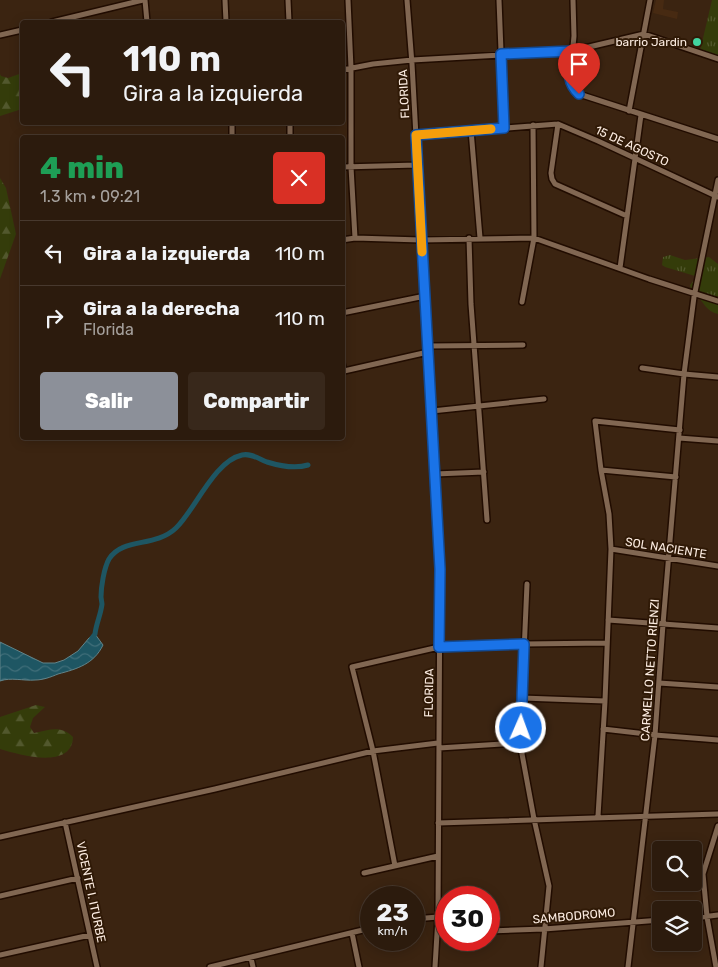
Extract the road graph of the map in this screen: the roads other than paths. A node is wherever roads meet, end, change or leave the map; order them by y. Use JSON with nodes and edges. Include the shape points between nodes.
{"nodes":[{"id":1,"x":144,"y":0,"type":"edge"},
{"id":2,"x":225,"y":0,"type":"edge"},
{"id":3,"x":288,"y":0,"type":"edge"},
{"id":4,"x":348,"y":0,"type":"edge"},
{"id":5,"x":407,"y":0,"type":"edge"},
{"id":6,"x":499,"y":0,"type":"edge"},
{"id":7,"x":574,"y":0,"type":"edge"},
{"id":8,"x":650,"y":0,"type":"edge"},
{"id":9,"x":60,"y":20,"type":"edge"},
{"id":10,"x":147,"y":20,"type":"edge"},
{"id":11,"x":226,"y":20,"type":"edge"},
{"id":12,"x":289,"y":20,"type":"edge"},
{"id":13,"x":20,"y":31,"type":"edge"},
{"id":14,"x":644,"y":34,"type":"junction"},
{"id":15,"x":0,"y":36,"type":"edge"},
{"id":16,"x":572,"y":51,"type":"junction"},
{"id":17,"x":501,"y":54,"type":"junction"},
{"id":18,"x":718,"y":59,"type":"edge"},
{"id":19,"x":412,"y":60,"type":"junction"},
{"id":20,"x":351,"y":68,"type":"junction"},
{"id":21,"x":345,"y":69,"type":"edge"},
{"id":22,"x":629,"y":111,"type":"junction"},
{"id":23,"x":641,"y":115,"type":"junction"},
{"id":24,"x":558,"y":124,"type":"junction"},
{"id":25,"x":532,"y":125,"type":"junction"},
{"id":26,"x":504,"y":128,"type":"junction"},
{"id":27,"x":471,"y":130,"type":"junction"},
{"id":28,"x":416,"y":135,"type":"junction"},
{"id":29,"x":718,"y":139,"type":"edge"},
{"id":30,"x":635,"y":158,"type":"junction"},
{"id":31,"x":418,"y":165,"type":"junction"},
{"id":32,"x":351,"y":166,"type":"junction"},
{"id":33,"x":345,"y":167,"type":"edge"},
{"id":34,"x":718,"y":180,"type":"edge"},
{"id":35,"x":716,"y":196,"type":"edge"},
{"id":36,"x":627,"y":216,"type":"junction"},
{"id":37,"x":355,"y":238,"type":"junction"},
{"id":38,"x":469,"y":238,"type":"junction"},
{"id":39,"x":480,"y":238,"type":"junction"},
{"id":40,"x":534,"y":238,"type":"junction"},
{"id":41,"x":345,"y":240,"type":"edge"},
{"id":42,"x":421,"y":240,"type":"junction"},
{"id":43,"x":620,"y":268,"type":"junction"},
{"id":44,"x":694,"y":294,"type":"junction"},
{"id":45,"x":425,"y":296,"type":"junction"},
{"id":46,"x":718,"y":301,"type":"edge"},
{"id":47,"x":522,"y":302,"type":"dead end"},
{"id":48,"x":345,"y":312,"type":"edge"},
{"id":49,"x":523,"y":345,"type":"dead end"},
{"id":50,"x":474,"y":346,"type":"junction"},
{"id":51,"x":428,"y":349,"type":"junction"},
{"id":52,"x":642,"y":368,"type":"dead end"},
{"id":53,"x":345,"y":371,"type":"edge"},
{"id":54,"x":684,"y":374,"type":"junction"},
{"id":55,"x":718,"y":377,"type":"edge"},
{"id":56,"x":544,"y":399,"type":"dead end"},
{"id":57,"x":479,"y":406,"type":"junction"},
{"id":58,"x":432,"y":411,"type":"junction"},
{"id":59,"x":680,"y":430,"type":"junction"},
{"id":60,"x":679,"y":438,"type":"junction"},
{"id":61,"x":718,"y":441,"type":"edge"},
{"id":62,"x":601,"y":470,"type":"junction"},
{"id":63,"x":484,"y":472,"type":"junction"},
{"id":64,"x":435,"y":474,"type":"junction"},
{"id":65,"x":676,"y":478,"type":"junction"},
{"id":66,"x":487,"y":520,"type":"dead end"},
{"id":67,"x":611,"y":549,"type":"junction"},
{"id":68,"x":669,"y":558,"type":"junction"},
{"id":69,"x":718,"y":566,"type":"edge"},
{"id":70,"x":527,"y":584,"type":"dead end"},
{"id":71,"x":608,"y":620,"type":"junction"},
{"id":72,"x":663,"y":624,"type":"junction"},
{"id":73,"x":718,"y":628,"type":"edge"},
{"id":74,"x":524,"y":644,"type":"junction"},
{"id":75,"x":608,"y":644,"type":"junction"},
{"id":76,"x":439,"y":647,"type":"junction"},
{"id":77,"x":660,"y":683,"type":"junction"},
{"id":78,"x":718,"y":687,"type":"edge"},
{"id":79,"x":522,"y":698,"type":"junction"},
{"id":80,"x":605,"y":701,"type":"junction"},
{"id":81,"x":604,"y":729,"type":"junction"},
{"id":82,"x":655,"y":736,"type":"junction"},
{"id":83,"x":718,"y":740,"type":"edge"},
{"id":84,"x":520,"y":743,"type":"junction"},
{"id":85,"x":438,"y":745,"type":"junction"},
{"id":86,"x":373,"y":752,"type":"junction"},
{"id":87,"x":718,"y":814,"type":"edge"},
{"id":88,"x":645,"y":815,"type":"junction"},
{"id":89,"x":598,"y":816,"type":"junction"},
{"id":90,"x":534,"y":818,"type":"junction"},
{"id":91,"x":65,"y":822,"type":"junction"},
{"id":92,"x":438,"y":823,"type":"junction"},
{"id":93,"x":718,"y":826,"type":"edge"},
{"id":94,"x":0,"y":837,"type":"edge"},
{"id":95,"x":438,"y":856,"type":"junction"},
{"id":96,"x":395,"y":866,"type":"junction"},
{"id":97,"x":364,"y":872,"type":"dead end"},
{"id":98,"x":78,"y":878,"type":"junction"},
{"id":99,"x":438,"y":886,"type":"edge"},
{"id":100,"x":0,"y":896,"type":"edge"},
{"id":101,"x":718,"y":915,"type":"edge"},
{"id":102,"x":702,"y":917,"type":"edge"},
{"id":103,"x":708,"y":917,"type":"junction"},
{"id":104,"x":652,"y":920,"type":"edge"},
{"id":105,"x":632,"y":921,"type":"junction"},
{"id":106,"x":544,"y":929,"type":"junction"},
{"id":107,"x":360,"y":931,"type":"edge"},
{"id":108,"x":500,"y":931,"type":"edge"},
{"id":109,"x":352,"y":933,"type":"junction"},
{"id":110,"x":90,"y":935,"type":"junction"},
{"id":111,"x":436,"y":951,"type":"edge"},
{"id":112,"x":0,"y":954,"type":"edge"},
{"id":113,"x":252,"y":958,"type":"junction"},
{"id":114,"x":97,"y":967,"type":"edge"},
{"id":115,"x":210,"y":967,"type":"edge"},
{"id":116,"x":253,"y":967,"type":"edge"},
{"id":117,"x":360,"y":967,"type":"edge"},
{"id":118,"x":435,"y":967,"type":"edge"},
{"id":119,"x":541,"y":967,"type":"edge"},
{"id":120,"x":628,"y":967,"type":"edge"},
{"id":121,"x":716,"y":967,"type":"edge"}],
"edges":[{"from":1,"to":9,"type":"street"},
{"from":1,"to":10,"type":"street"},
{"from":2,"to":11,"type":"street"},
{"from":3,"to":12,"type":"street"},
{"from":4,"to":20,"type":"street"},
{"from":5,"to":19,"type":"street","name":"FLORIDA"},
{"from":6,"to":17,"type":"street"},
{"from":7,"to":16,"type":"street"},
{"from":8,"to":14,"type":"street"},
{"from":13,"to":15,"type":"street"},
{"from":14,"to":16,"type":"street"},
{"from":14,"to":18,"type":"street"},
{"from":14,"to":22,"type":"street"},
{"from":16,"to":17,"type":"street"},
{"from":16,"to":22,"type":"street","via":[[571,86],[579,94]]},
{"from":17,"to":19,"type":"street"},
{"from":17,"to":26,"type":"street"},
{"from":19,"to":20,"type":"street"},
{"from":19,"to":28,"type":"street","name":"FLORIDA"},
{"from":20,"to":21,"type":"street"},
{"from":20,"to":32,"type":"street"},
{"from":22,"to":23,"type":"street"},
{"from":23,"to":29,"type":"street"},
{"from":23,"to":30,"type":"street"},
{"from":24,"to":25,"type":"street","name":"15 DE AGOSTO"},
{"from":24,"to":30,"type":"street","name":"15 DE AGOSTO"},
{"from":24,"to":36,"type":"street","via":[[551,173],[555,184]]},
{"from":25,"to":26,"type":"street","name":"15 DE AGOSTO"},
{"from":25,"to":40,"type":"street"},
{"from":26,"to":27,"type":"street","name":"15 DE AGOSTO"},
{"from":27,"to":28,"type":"street","name":"15 DE AGOSTO"},
{"from":27,"to":39,"type":"street"},
{"from":28,"to":31,"type":"street","name":"FLORIDA"},
{"from":30,"to":35,"type":"street","name":"15 DE AGOSTO"},
{"from":30,"to":36,"type":"street"},
{"from":31,"to":32,"type":"street"},
{"from":31,"to":42,"type":"street","name":"FLORIDA"},
{"from":32,"to":33,"type":"street"},
{"from":32,"to":37,"type":"street"},
{"from":34,"to":35,"type":"street","name":"CARMELLO NETTO RIENZI"},
{"from":35,"to":44,"type":"street","name":"CARMELLO NETTO RIENZI"},
{"from":36,"to":43,"type":"street"},
{"from":37,"to":41,"type":"street"},
{"from":37,"to":42,"type":"street"},
{"from":38,"to":39,"type":"street"},
{"from":38,"to":42,"type":"street"},
{"from":38,"to":50,"type":"street"},
{"from":39,"to":40,"type":"street"},
{"from":40,"to":43,"type":"street"},
{"from":40,"to":47,"type":"street"},
{"from":42,"to":45,"type":"street","name":"FLORIDA"},
{"from":43,"to":44,"type":"street"},
{"from":44,"to":46,"type":"street"},
{"from":44,"to":54,"type":"street","name":"CARMELLO NETTO RIENZI"},
{"from":45,"to":48,"type":"street"},
{"from":45,"to":51,"type":"street","name":"FLORIDA"},
{"from":49,"to":50,"type":"street"},
{"from":50,"to":51,"type":"street"},
{"from":50,"to":57,"type":"street"},
{"from":51,"to":53,"type":"street"},
{"from":51,"to":58,"type":"street","name":"FLORIDA"},
{"from":52,"to":54,"type":"street"},
{"from":54,"to":55,"type":"street"},
{"from":54,"to":59,"type":"street","name":"CARMELLO NETTO RIENZI"},
{"from":56,"to":57,"type":"street"},
{"from":57,"to":58,"type":"street"},
{"from":57,"to":63,"type":"street"},
{"from":58,"to":64,"type":"street","name":"FLORIDA"},
{"from":59,"to":60,"type":"street","name":"CARMELLO NETTO RIENZI"},
{"from":59,"to":62,"type":"street","via":[[595,421]]},
{"from":60,"to":61,"type":"street"},
{"from":60,"to":65,"type":"street","name":"CARMELLO NETTO RIENZI"},
{"from":62,"to":65,"type":"street"},
{"from":62,"to":67,"type":"street"},
{"from":63,"to":64,"type":"street"},
{"from":63,"to":66,"type":"street"},
{"from":64,"to":76,"type":"street","name":"FLORIDA","via":[[440,569]]},
{"from":65,"to":68,"type":"street","name":"CARMELLO NETTO RIENZI"},
{"from":67,"to":68,"type":"street","name":"SOL NACIENTE"},
{"from":67,"to":71,"type":"street"},
{"from":68,"to":69,"type":"street","name":"SOL NACIENTE"},
{"from":68,"to":72,"type":"street","name":"CARMELLO NETTO RIENZI"},
{"from":70,"to":74,"type":"street"},
{"from":71,"to":72,"type":"street"},
{"from":71,"to":75,"type":"street"},
{"from":72,"to":73,"type":"street"},
{"from":72,"to":77,"type":"street","name":"CARMELLO NETTO RIENZI"},
{"from":74,"to":75,"type":"street"},
{"from":74,"to":76,"type":"street"},
{"from":74,"to":79,"type":"street"},
{"from":75,"to":80,"type":"street"},
{"from":76,"to":85,"type":"street","name":"FLORIDA"},
{"from":76,"to":86,"type":"street","via":[[352,667]]},
{"from":77,"to":78,"type":"street"},
{"from":77,"to":82,"type":"street","name":"CARMELLO NETTO RIENZI"},
{"from":79,"to":80,"type":"street"},
{"from":79,"to":84,"type":"street"},
{"from":80,"to":81,"type":"street"},
{"from":81,"to":82,"type":"street"},
{"from":81,"to":89,"type":"street"},
{"from":82,"to":83,"type":"street"},
{"from":82,"to":88,"type":"street","name":"CARMELLO NETTO RIENZI"},
{"from":84,"to":85,"type":"street"},
{"from":84,"to":90,"type":"street"},
{"from":85,"to":86,"type":"street"},
{"from":85,"to":92,"type":"street","name":"FLORIDA"},
{"from":86,"to":91,"type":"street"},
{"from":86,"to":96,"type":"street"},
{"from":87,"to":88,"type":"street"},
{"from":88,"to":89,"type":"street"},
{"from":88,"to":105,"type":"street","name":"CARMELLO NETTO RIENZI"},
{"from":89,"to":90,"type":"street"},
{"from":90,"to":92,"type":"street"},
{"from":90,"to":106,"type":"street","via":[[549,886]]},
{"from":91,"to":94,"type":"street"},
{"from":91,"to":98,"type":"street","name":"VICENTE I. ITURBE"},
{"from":92,"to":95,"type":"street","name":"FLORIDA"},
{"from":93,"to":103,"type":"street","via":[[703,874]]},
{"from":95,"to":96,"type":"street"},
{"from":95,"to":99,"type":"street","name":"FLORIDA"},
{"from":96,"to":97,"type":"street"},
{"from":98,"to":100,"type":"street"},
{"from":98,"to":110,"type":"street","name":"VICENTE I. ITURBE"},
{"from":101,"to":103,"type":"street"},
{"from":102,"to":103,"type":"street"},
{"from":103,"to":121,"type":"street"},
{"from":104,"to":105,"type":"street","name":"SAMBODROMO"},
{"from":105,"to":106,"type":"street","name":"SAMBODROMO"},
{"from":105,"to":120,"type":"street","name":"CARMELLO NETTO RIENZI"},
{"from":106,"to":108,"type":"street","name":"SAMBODROMO"},
{"from":106,"to":119,"type":"street"},
{"from":107,"to":109,"type":"street"},
{"from":109,"to":113,"type":"street"},
{"from":109,"to":117,"type":"street"},
{"from":110,"to":112,"type":"street"},
{"from":110,"to":114,"type":"street","name":"VICENTE I. ITURBE"},
{"from":111,"to":118,"type":"street","name":"FLORIDA"},
{"from":113,"to":115,"type":"street"},
{"from":113,"to":116,"type":"street"}]}
